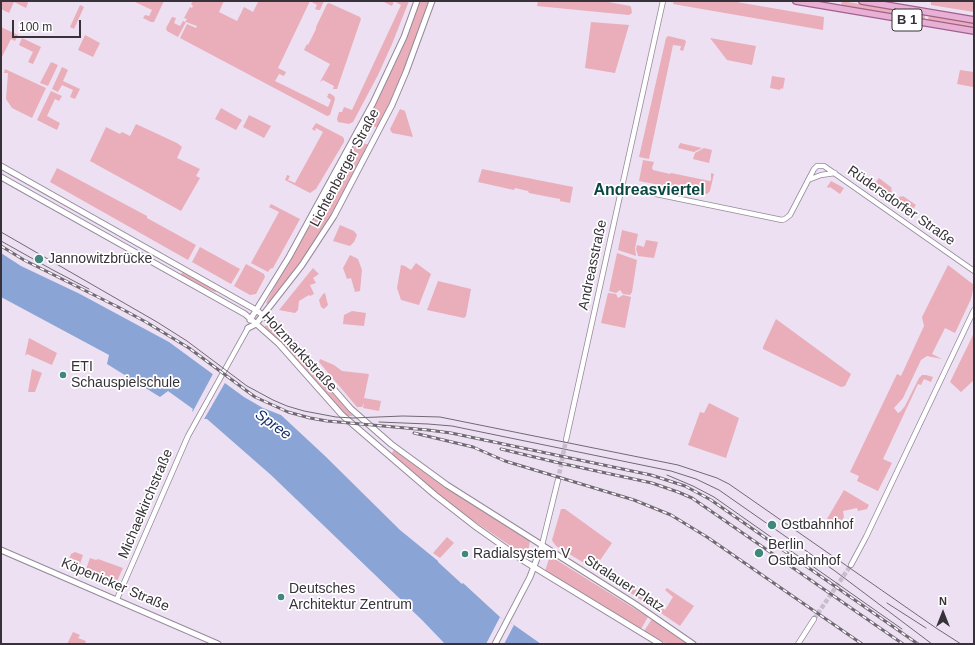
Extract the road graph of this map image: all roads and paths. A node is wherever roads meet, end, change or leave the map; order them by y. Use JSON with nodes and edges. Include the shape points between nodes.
{"nodes":[{"id":1,"x":417,"y":1,"type":"edge"},
{"id":2,"x":432,"y":1,"type":"edge"},
{"id":3,"x":663,"y":1,"type":"edge"},
{"id":4,"x":796,"y":1,"type":"edge"},
{"id":5,"x":862,"y":1,"type":"edge"},
{"id":6,"x":974,"y":20,"type":"edge"},
{"id":7,"x":974,"y":31,"type":"edge"},
{"id":8,"x":1,"y":166,"type":"edge"},
{"id":9,"x":835,"y":173,"type":"junction"},
{"id":10,"x":1,"y":177,"type":"edge"},
{"id":11,"x":808,"y":180,"type":"junction"},
{"id":12,"x":622,"y":187,"type":"junction"},
{"id":13,"x":974,"y":270,"type":"edge"},
{"id":14,"x":256,"y":310,"type":"junction"},
{"id":15,"x":974,"y":310,"type":"edge"},
{"id":16,"x":263,"y":314,"type":"junction"},
{"id":17,"x":251,"y":319,"type":"junction"},
{"id":18,"x":256,"y":324,"type":"junction"},
{"id":19,"x":248,"y":328,"type":"junction"},
{"id":20,"x":566,"y":440,"type":"tunnel mouth"},
{"id":21,"x":558,"y":480,"type":"tunnel mouth"},
{"id":22,"x":542,"y":545,"type":"junction"},
{"id":23,"x":1,"y":550,"type":"edge"},
{"id":24,"x":851,"y":565,"type":"tunnel mouth"},
{"id":25,"x":534,"y":567,"type":"junction"},
{"id":26,"x":117,"y":599,"type":"junction"},
{"id":27,"x":814,"y":619,"type":"tunnel mouth"},
{"id":28,"x":797,"y":643,"type":"edge"},
{"id":29,"x":218,"y":644,"type":"edge"},
{"id":30,"x":495,"y":644,"type":"edge"},
{"id":31,"x":660,"y":644,"type":"edge"},
{"id":32,"x":693,"y":644,"type":"edge"}],
"edges":[{"from":1,"to":14,"type":"main road","name":"Lichtenberger Straße","via":[[398,51],[373,103],[289,257]]},
{"from":2,"to":16,"type":"main road","name":"Lichtenberger Straße","via":[[392,105],[334,216],[306,261]]},
{"from":3,"to":12,"type":"street","name":"Andreasstraße"},
{"from":4,"to":7,"type":"main road","number":"B 1"},
{"from":5,"to":6,"type":"main road","number":"B 1"},
{"from":8,"to":14,"type":"main road","name":"Holzmarktstraße"},
{"from":9,"to":11,"type":"street","name":"Rüdersdorfer Straße"},
{"from":9,"to":11,"type":"street","name":"Rüdersdorfer Straße","via":[[824,166],[817,166]]},
{"from":9,"to":13,"type":"street","name":"Rüdersdorfer Straße"},
{"from":10,"to":17,"type":"main road","name":"Holzmarktstraße"},
{"from":11,"to":12,"type":"street","via":[[790,215],[785,219]]},
{"from":12,"to":20,"type":"street","name":"Andreasstraße"},
{"from":14,"to":16,"type":"main road","name":"Holzmarktstraße"},
{"from":14,"to":17,"type":"main road","name":"Lichtenberger Straße"},
{"from":15,"to":24,"type":"street"},
{"from":16,"to":18,"type":"main road","name":"Lichtenberger Straße"},
{"from":16,"to":22,"type":"main road","name":"Holzmarktstraße","via":[[364,422],[447,484]]},
{"from":17,"to":18,"type":"main road","name":"Holzmarktstraße"},
{"from":17,"to":19,"type":"main road","name":"Lichtenberger Straße"},
{"from":18,"to":19,"type":"main road","name":"Lichtenberger Straße"},
{"from":18,"to":25,"type":"main road","name":"Holzmarktstraße","via":[[279,344],[342,415],[435,495]]},
{"from":19,"to":26,"type":"street","name":"Michaelkirchstraße","via":[[188,436]]},
{"from":21,"to":22,"type":"street"},
{"from":22,"to":25,"type":"main road"},
{"from":22,"to":32,"type":"main road","name":"Stralauer Platz"},
{"from":23,"to":26,"type":"main road","name":"Köpenicker Straße"},
{"from":25,"to":30,"type":"main road"},
{"from":25,"to":31,"type":"main road"},
{"from":26,"to":29,"type":"main road","name":"Köpenicker Straße"},
{"from":27,"to":28,"type":"street"}]}
